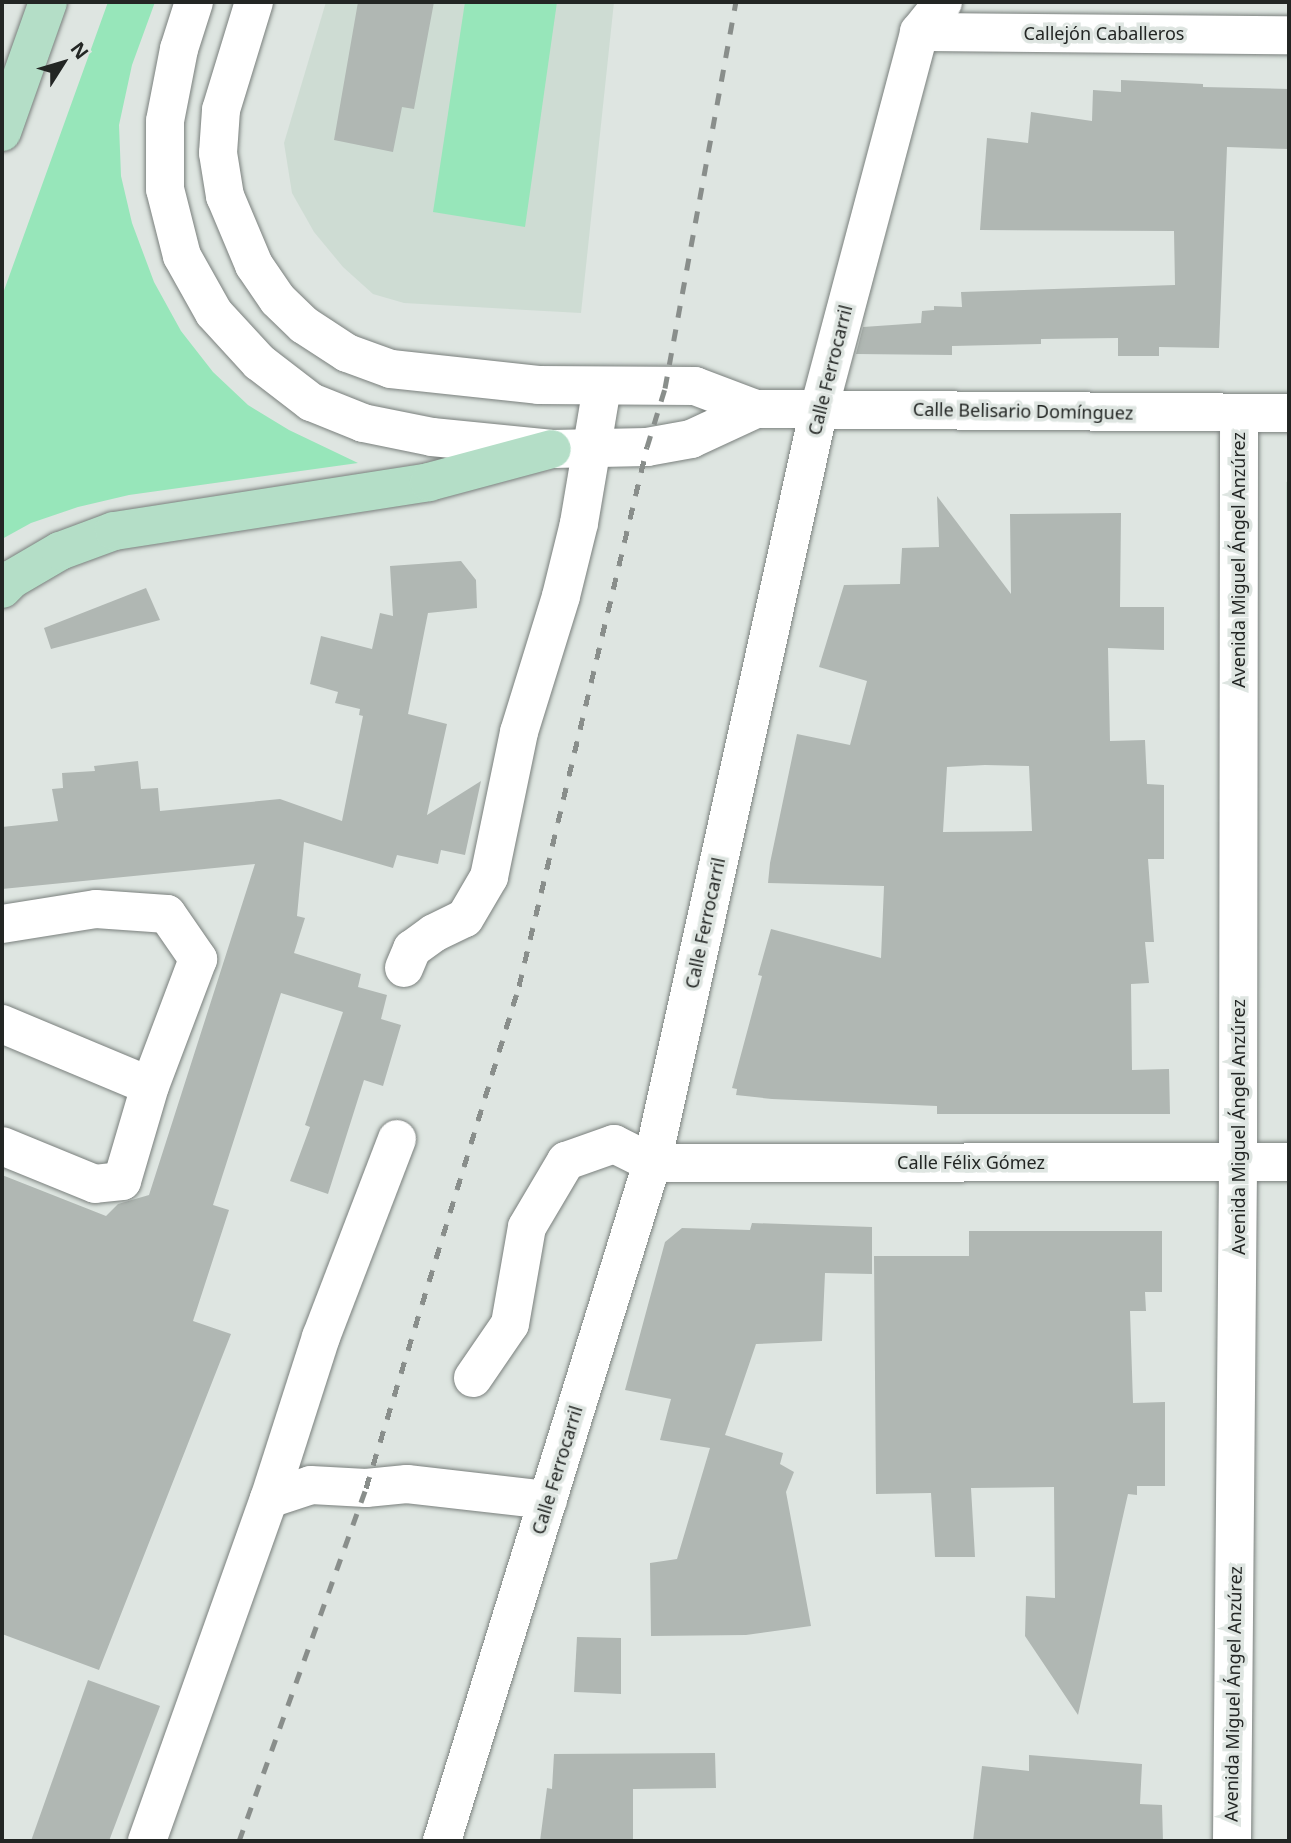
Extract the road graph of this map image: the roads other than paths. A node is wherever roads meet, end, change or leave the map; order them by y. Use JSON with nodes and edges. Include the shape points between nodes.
{"nodes":[{"id":1,"x":48,"y":2,"type":"edge"},
{"id":2,"x":194,"y":2,"type":"edge"},
{"id":3,"x":254,"y":2,"type":"edge"},
{"id":4,"x":943,"y":2,"type":"edge"},
{"id":5,"x":919,"y":32,"type":"junction"},
{"id":6,"x":1289,"y":35,"type":"edge"},
{"id":7,"x":2,"y":132,"type":"edge"},
{"id":8,"x":603,"y":387,"type":"junction"},
{"id":9,"x":757,"y":409,"type":"junction"},
{"id":10,"x":818,"y":409,"type":"junction"},
{"id":11,"x":1289,"y":413,"type":"edge"},
{"id":12,"x":1239,"y":414,"type":"junction"},
{"id":13,"x":552,"y":449,"type":"junction"},
{"id":14,"x":594,"y":449,"type":"junction"},
{"id":15,"x":2,"y":590,"type":"edge"},
{"id":16,"x":2,"y":924,"type":"edge"},
{"id":17,"x":404,"y":968,"type":"dead end"},
{"id":18,"x":2,"y":1024,"type":"edge"},
{"id":19,"x":150,"y":1086,"type":"junction"},
{"id":20,"x":397,"y":1139,"type":"dead end"},
{"id":21,"x":2,"y":1146,"type":"edge"},
{"id":22,"x":1238,"y":1162,"type":"junction"},
{"id":23,"x":1289,"y":1162,"type":"edge"},
{"id":24,"x":652,"y":1163,"type":"junction"},
{"id":25,"x":473,"y":1378,"type":"dead end"},
{"id":26,"x":269,"y":1499,"type":"junction"},
{"id":27,"x":548,"y":1500,"type":"junction"},
{"id":28,"x":147,"y":1841,"type":"edge"},
{"id":29,"x":442,"y":1841,"type":"edge"},
{"id":30,"x":1232,"y":1841,"type":"edge"}],
"edges":[{"from":1,"to":7,"type":"main road"},
{"from":2,"to":13,"type":"street","via":[[165,121],[165,189],[182,256],[214,313],[259,362],[311,402],[363,423],[432,437]]},
{"from":3,"to":8,"type":"street","via":[[222,110],[218,153],[225,196],[254,265],[278,300],[304,325],[347,353],[390,369]]},
{"from":4,"to":5,"type":"street","name":"Calle Ferrocarril"},
{"from":5,"to":6,"type":"street","name":"Callejón Caballeros"},
{"from":5,"to":10,"type":"street","name":"Calle Ferrocarril"},
{"from":8,"to":9,"type":"street","via":[[695,386]]},
{"from":8,"to":14,"type":"street"},
{"from":9,"to":10,"type":"street","name":"Calle Belisario Domínguez"},
{"from":9,"to":14,"type":"street","via":[[691,439]]},
{"from":10,"to":12,"type":"street","name":"Calle Belisario Domínguez"},
{"from":10,"to":24,"type":"street","name":"Calle Ferrocarril"},
{"from":11,"to":12,"type":"street","name":"Calle Belisario Domínguez"},
{"from":12,"to":22,"type":"street","name":"Avenida Miguel Ángel Anzúrez"},
{"from":13,"to":14,"type":"street"},
{"from":13,"to":15,"type":"main road","via":[[429,482],[114,531],[60,551],[12,579]]},
{"from":14,"to":17,"type":"street","via":[[561,596],[519,732],[489,877],[466,918],[412,949]]},
{"from":16,"to":19,"type":"street","via":[[96,909],[167,914],[198,958]]},
{"from":18,"to":19,"type":"street"},
{"from":19,"to":21,"type":"street","via":[[122,1181],[95,1184]]},
{"from":20,"to":26,"type":"street","via":[[321,1337]]},
{"from":22,"to":23,"type":"street","name":"Calle Félix Gómez"},
{"from":22,"to":24,"type":"street","name":"Calle Félix Gómez"},
{"from":22,"to":30,"type":"street","name":"Avenida Miguel Ángel Anzúrez"},
{"from":24,"to":25,"type":"street","via":[[614,1144],[566,1161],[527,1227],[510,1324]]},
{"from":24,"to":27,"type":"street","name":"Calle Ferrocarril"},
{"from":26,"to":27,"type":"street","via":[[311,1485],[366,1488],[407,1484]]},
{"from":26,"to":28,"type":"street"},
{"from":27,"to":29,"type":"street","name":"Calle Ferrocarril"}]}
